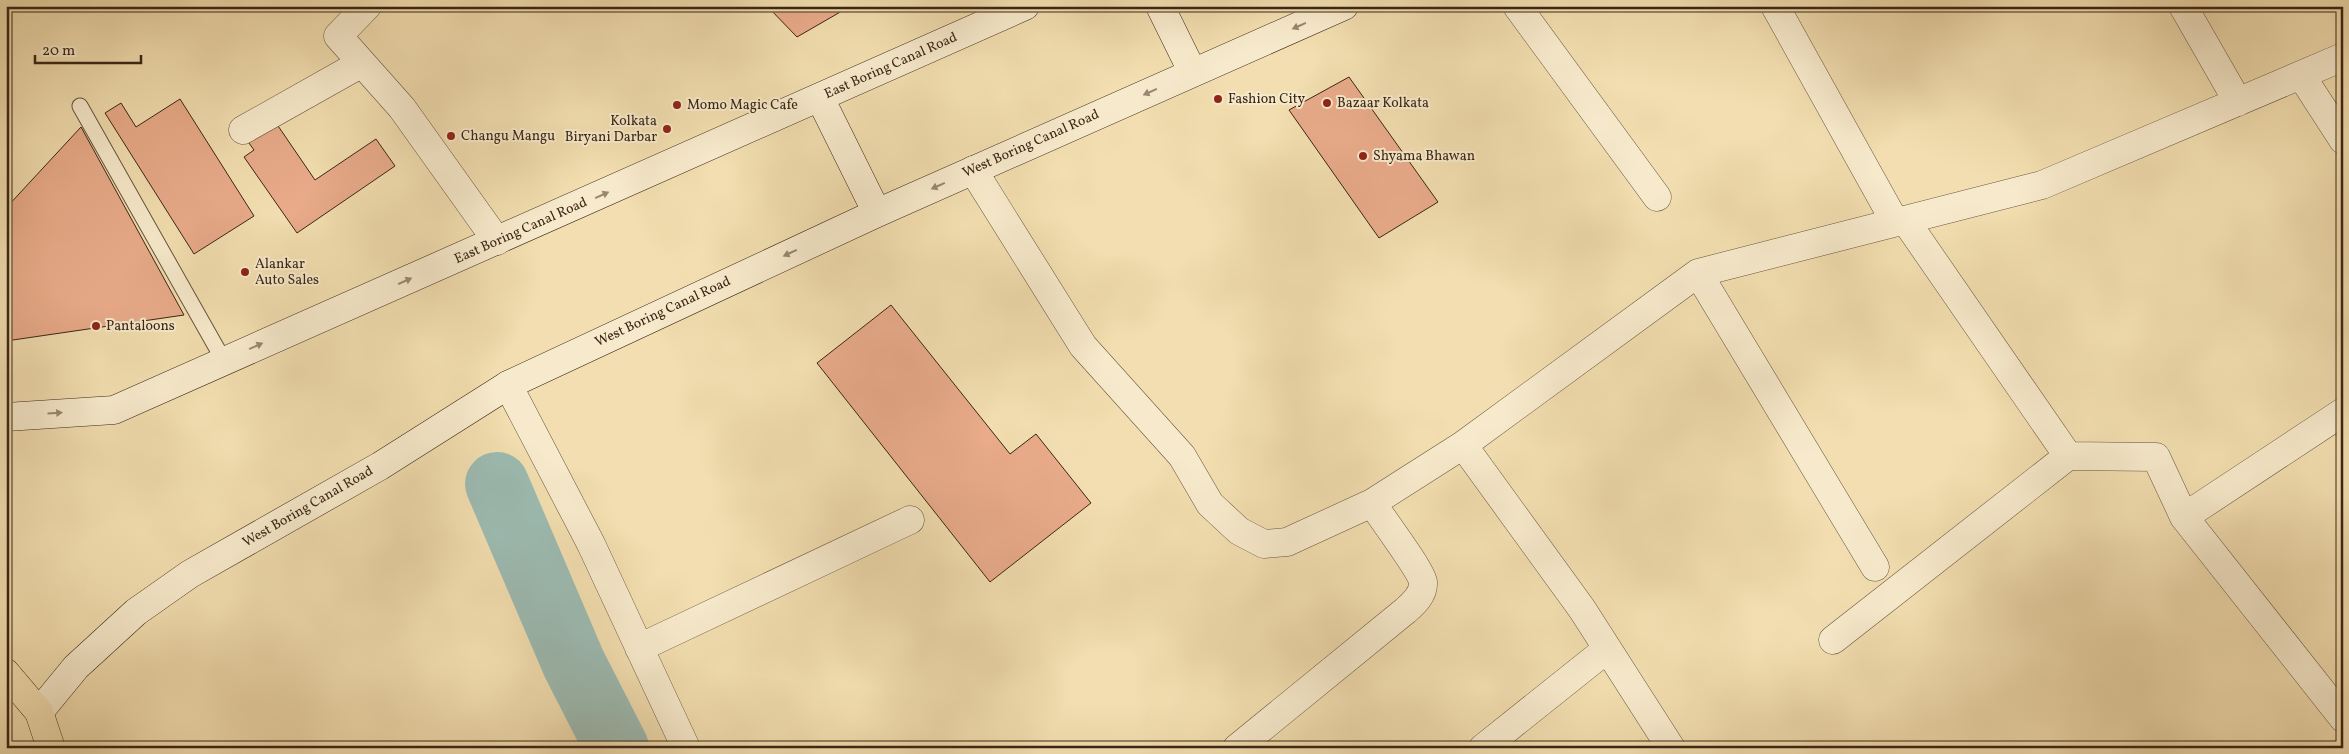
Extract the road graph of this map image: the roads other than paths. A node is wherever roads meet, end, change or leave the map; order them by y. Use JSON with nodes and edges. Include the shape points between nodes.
{"nodes":[{"id":1,"x":367,"y":6,"type":"edge"},
{"id":2,"x":1025,"y":6,"type":"edge"},
{"id":3,"x":1160,"y":6,"type":"edge"},
{"id":4,"x":1344,"y":6,"type":"edge"},
{"id":5,"x":1517,"y":6,"type":"edge"},
{"id":6,"x":1775,"y":6,"type":"edge"},
{"id":7,"x":2184,"y":6,"type":"edge"},
{"id":8,"x":2343,"y":58,"type":"edge"},
{"id":9,"x":362,"y":63,"type":"junction"},
{"id":10,"x":1193,"y":73,"type":"junction"},
{"id":11,"x":2301,"y":75,"type":"junction"},
{"id":12,"x":820,"y":98,"type":"junction"},
{"id":13,"x":2238,"y":102,"type":"junction"},
{"id":14,"x":80,"y":106,"type":"dead end"},
{"id":15,"x":244,"y":130,"type":"dead end"},
{"id":16,"x":2343,"y":140,"type":"edge"},
{"id":17,"x":972,"y":170,"type":"junction"},
{"id":18,"x":1657,"y":197,"type":"dead end"},
{"id":19,"x":877,"y":212,"type":"junction"},
{"id":20,"x":1900,"y":221,"type":"junction"},
{"id":21,"x":497,"y":241,"type":"junction"},
{"id":22,"x":1698,"y":273,"type":"junction"},
{"id":23,"x":224,"y":361,"type":"junction"},
{"id":24,"x":508,"y":385,"type":"junction"},
{"id":25,"x":2343,"y":412,"type":"edge"},
{"id":26,"x":6,"y":417,"type":"edge"},
{"id":27,"x":1463,"y":445,"type":"junction"},
{"id":28,"x":2068,"y":456,"type":"junction"},
{"id":29,"x":1372,"y":503,"type":"junction"},
{"id":30,"x":2184,"y":517,"type":"junction"},
{"id":31,"x":910,"y":520,"type":"dead end"},
{"id":32,"x":1875,"y":567,"type":"dead end"},
{"id":33,"x":1833,"y":640,"type":"dead end"},
{"id":34,"x":639,"y":648,"type":"junction"},
{"id":35,"x":1607,"y":649,"type":"junction"},
{"id":36,"x":6,"y":673,"type":"edge"},
{"id":37,"x":39,"y":712,"type":"junction"},
{"id":38,"x":2343,"y":718,"type":"edge"},
{"id":39,"x":51,"y":748,"type":"edge"},
{"id":40,"x":686,"y":748,"type":"edge"},
{"id":41,"x":1237,"y":748,"type":"edge"},
{"id":42,"x":1483,"y":748,"type":"edge"},
{"id":43,"x":1671,"y":748,"type":"edge"}],
"edges":[{"from":1,"to":9,"type":"street","via":[[338,36]]},
{"from":2,"to":12,"type":"street","name":"East Boring Canal Road"},
{"from":3,"to":10,"type":"street"},
{"from":4,"to":10,"type":"street","name":"West Boring Canal Road","one_way":true},
{"from":5,"to":18,"type":"street"},
{"from":6,"to":20,"type":"street"},
{"from":7,"to":13,"type":"street"},
{"from":8,"to":11,"type":"street"},
{"from":9,"to":15,"type":"street"},
{"from":9,"to":21,"type":"street","via":[[402,108]]},
{"from":10,"to":17,"type":"street","name":"West Boring Canal Road","one_way":true},
{"from":11,"to":13,"type":"street"},
{"from":11,"to":16,"type":"street"},
{"from":12,"to":19,"type":"street"},
{"from":21,"to":12,"type":"street","name":"East Boring Canal Road","one_way":true},
{"from":13,"to":20,"type":"street","via":[[2042,185]]},
{"from":14,"to":23,"type":"lane"},
{"from":17,"to":19,"type":"street","name":"West Boring Canal Road","one_way":true},
{"from":17,"to":29,"type":"street","via":[[1083,346],[1182,456],[1210,504],[1239,531],[1264,544],[1287,542]]},
{"from":19,"to":24,"type":"street","name":"West Boring Canal Road","one_way":true},
{"from":20,"to":22,"type":"street"},
{"from":20,"to":28,"type":"street"},
{"from":23,"to":21,"type":"street","name":"East Boring Canal Road","one_way":true},
{"from":22,"to":27,"type":"street"},
{"from":22,"to":32,"type":"street"},
{"from":26,"to":23,"type":"street","name":"East Boring Canal Road","one_way":true,"via":[[114,410]]},
{"from":24,"to":34,"type":"street","via":[[591,544]]},
{"from":24,"to":37,"type":"street","name":"West Boring Canal Road","via":[[380,466],[190,574],[136,612],[76,667]]},
{"from":25,"to":30,"type":"street"},
{"from":27,"to":29,"type":"street"},
{"from":27,"to":35,"type":"street","via":[[1582,609]]},
{"from":28,"to":30,"type":"street","via":[[2156,457]]},
{"from":28,"to":33,"type":"street"},
{"from":29,"to":41,"type":"street","via":[[1417,569],[1423,582],[1422,592],[1405,611]]},
{"from":30,"to":38,"type":"street"},
{"from":31,"to":34,"type":"street"},
{"from":34,"to":40,"type":"street"},
{"from":35,"to":42,"type":"street"},
{"from":35,"to":43,"type":"street"},
{"from":36,"to":37,"type":"main road"},
{"from":37,"to":39,"type":"main road"}]}
